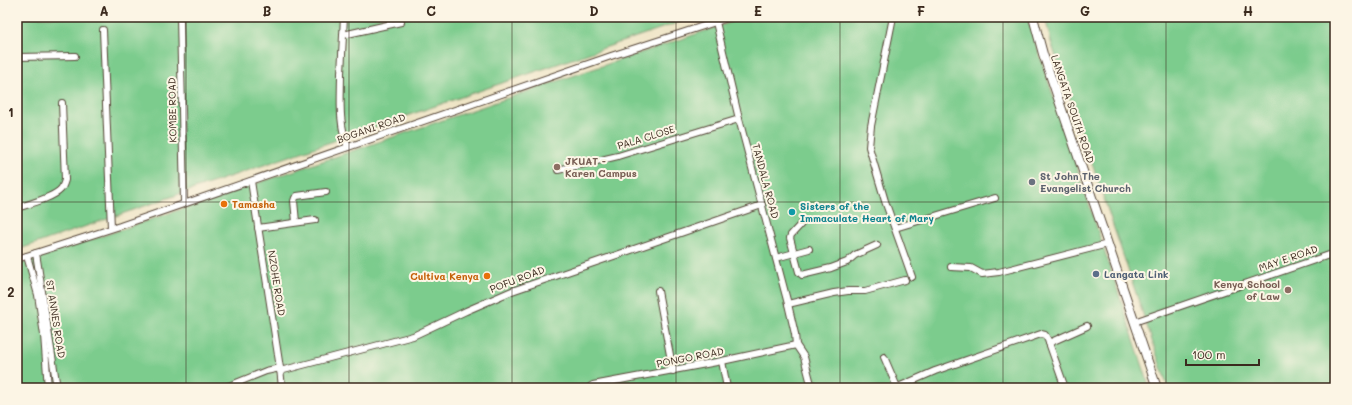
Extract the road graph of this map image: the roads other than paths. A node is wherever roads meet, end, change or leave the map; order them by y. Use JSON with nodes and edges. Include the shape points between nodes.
{"nodes":[{"id":1,"x":180,"y":17,"type":"edge"},
{"id":2,"x":344,"y":17,"type":"edge"},
{"id":3,"x":731,"y":17,"type":"edge"},
{"id":4,"x":893,"y":17,"type":"edge"},
{"id":5,"x":1033,"y":17,"type":"edge"},
{"id":6,"x":716,"y":20,"type":"edge"},
{"id":7,"x":400,"y":22,"type":"dead end"},
{"id":8,"x":103,"y":30,"type":"dead end"},
{"id":9,"x":343,"y":35,"type":"junction"},
{"id":10,"x":75,"y":56,"type":"dead end"},
{"id":11,"x":17,"y":58,"type":"edge"},
{"id":12,"x":62,"y":104,"type":"dead end"},
{"id":13,"x":739,"y":118,"type":"junction"},
{"id":14,"x":348,"y":147,"type":"junction"},
{"id":15,"x":558,"y":170,"type":"dead end"},
{"id":16,"x":250,"y":181,"type":"junction"},
{"id":17,"x":326,"y":192,"type":"dead end"},
{"id":18,"x":995,"y":198,"type":"dead end"},
{"id":19,"x":184,"y":203,"type":"junction"},
{"id":20,"x":762,"y":204,"type":"junction"},
{"id":21,"x":17,"y":208,"type":"edge"},
{"id":22,"x":315,"y":220,"type":"dead end"},
{"id":23,"x":296,"y":222,"type":"junction"},
{"id":24,"x":801,"y":224,"type":"dead end"},
{"id":25,"x":111,"y":228,"type":"junction"},
{"id":26,"x":258,"y":228,"type":"junction"},
{"id":27,"x":895,"y":228,"type":"junction"},
{"id":28,"x":1108,"y":244,"type":"junction"},
{"id":29,"x":877,"y":245,"type":"dead end"},
{"id":30,"x":809,"y":249,"type":"dead end"},
{"id":31,"x":36,"y":253,"type":"junction"},
{"id":32,"x":794,"y":253,"type":"junction"},
{"id":33,"x":1335,"y":253,"type":"edge"},
{"id":34,"x":27,"y":256,"type":"junction"},
{"id":35,"x":776,"y":258,"type":"junction"},
{"id":36,"x":17,"y":260,"type":"edge"},
{"id":37,"x":951,"y":267,"type":"dead end"},
{"id":38,"x":912,"y":277,"type":"dead end"},
{"id":39,"x":905,"y":280,"type":"dead end"},
{"id":40,"x":658,"y":291,"type":"dead end"},
{"id":41,"x":788,"y":304,"type":"junction"},
{"id":42,"x":1134,"y":322,"type":"junction"},
{"id":43,"x":1087,"y":326,"type":"dead end"},
{"id":44,"x":1049,"y":343,"type":"junction"},
{"id":45,"x":796,"y":345,"type":"junction"},
{"id":46,"x":884,"y":357,"type":"dead end"},
{"id":47,"x":722,"y":361,"type":"junction"},
{"id":48,"x":280,"y":369,"type":"junction"},
{"id":49,"x":672,"y":370,"type":"junction"},
{"id":50,"x":48,"y":388,"type":"edge"},
{"id":51,"x":57,"y":388,"type":"edge"},
{"id":52,"x":224,"y":388,"type":"edge"},
{"id":53,"x":282,"y":388,"type":"edge"},
{"id":54,"x":590,"y":388,"type":"edge"},
{"id":55,"x":727,"y":388,"type":"edge"},
{"id":56,"x":812,"y":388,"type":"edge"},
{"id":57,"x":897,"y":388,"type":"edge"},
{"id":58,"x":1065,"y":388,"type":"edge"},
{"id":59,"x":1157,"y":388,"type":"edge"}],
"edges":[{"from":1,"to":19,"type":"street","name":"KOMBE ROAD"},
{"from":2,"to":9,"type":"street"},
{"from":3,"to":6,"type":"street","name":"BOGANI ROAD"},
{"from":4,"to":27,"type":"street","via":[[869,152]]},
{"from":5,"to":28,"type":"street","name":"LANGATA SOUTH ROAD","via":[[1043,54]]},
{"from":6,"to":13,"type":"street","name":"TANDALA ROAD"},
{"from":6,"to":14,"type":"street","name":"BOGANI ROAD"},
{"from":7,"to":9,"type":"street"},
{"from":8,"to":25,"type":"street"},
{"from":9,"to":14,"type":"street","via":[[342,127]]},
{"from":10,"to":11,"type":"street"},
{"from":12,"to":21,"type":"street","via":[[65,180],[61,189],[52,195]]},
{"from":13,"to":15,"type":"street","name":"PALA CLOSE","via":[[618,156]]},
{"from":13,"to":20,"type":"street","name":"TANDALA ROAD"},
{"from":14,"to":16,"type":"street","name":"BOGANI ROAD"},
{"from":16,"to":19,"type":"street","name":"BOGANI ROAD"},
{"from":16,"to":26,"type":"street","name":"NZOHE ROAD"},
{"from":17,"to":23,"type":"street","via":[[294,198]]},
{"from":18,"to":27,"type":"street"},
{"from":19,"to":25,"type":"street","name":"BOGANI ROAD"},
{"from":20,"to":35,"type":"street","name":"TANDALA ROAD"},
{"from":20,"to":48,"type":"street","name":"POFU ROAD","via":[[512,291],[413,336]]},
{"from":22,"to":23,"type":"street"},
{"from":23,"to":26,"type":"street"},
{"from":24,"to":32,"type":"street","via":[[790,238]]},
{"from":25,"to":31,"type":"street","name":"BOGANI ROAD"},
{"from":26,"to":48,"type":"street","name":"NZOHE ROAD"},
{"from":27,"to":38,"type":"street"},
{"from":28,"to":37,"type":"street","via":[[999,272],[982,274],[971,268]]},
{"from":28,"to":42,"type":"street","name":"LANGATA SOUTH ROAD"},
{"from":29,"to":32,"type":"street","via":[[847,262],[802,275]]},
{"from":30,"to":32,"type":"street"},
{"from":31,"to":34,"type":"street","name":"BOGANI ROAD"},
{"from":31,"to":51,"type":"street","name":"ST ANNES ROAD"},
{"from":32,"to":35,"type":"street"},
{"from":33,"to":42,"type":"street","name":"MAY E ROAD"},
{"from":34,"to":36,"type":"street","name":"BOGANI ROAD"},
{"from":34,"to":50,"type":"street","via":[[38,295]]},
{"from":35,"to":41,"type":"street","name":"TANDALA ROAD"},
{"from":39,"to":41,"type":"street","via":[[865,291],[848,291]]},
{"from":40,"to":49,"type":"street"},
{"from":41,"to":45,"type":"street","name":"TANDALA ROAD"},
{"from":42,"to":59,"type":"street","name":"LANGATA SOUTH ROAD"},
{"from":43,"to":44,"type":"street"},
{"from":44,"to":57,"type":"street","via":[[1046,336],[1039,334],[935,371]]},
{"from":44,"to":58,"type":"street"},
{"from":45,"to":47,"type":"street","name":"PONGO ROAD"},
{"from":45,"to":56,"type":"street","name":"TANDALA ROAD","via":[[804,357]]},
{"from":46,"to":57,"type":"street"},
{"from":47,"to":49,"type":"street","name":"PONGO ROAD"},
{"from":47,"to":55,"type":"street"},
{"from":48,"to":52,"type":"street","name":"POFU ROAD","via":[[266,371]]},
{"from":48,"to":53,"type":"street","name":"NZOHE ROAD"},
{"from":49,"to":54,"type":"street","name":"PONGO ROAD","via":[[594,385]]}]}
